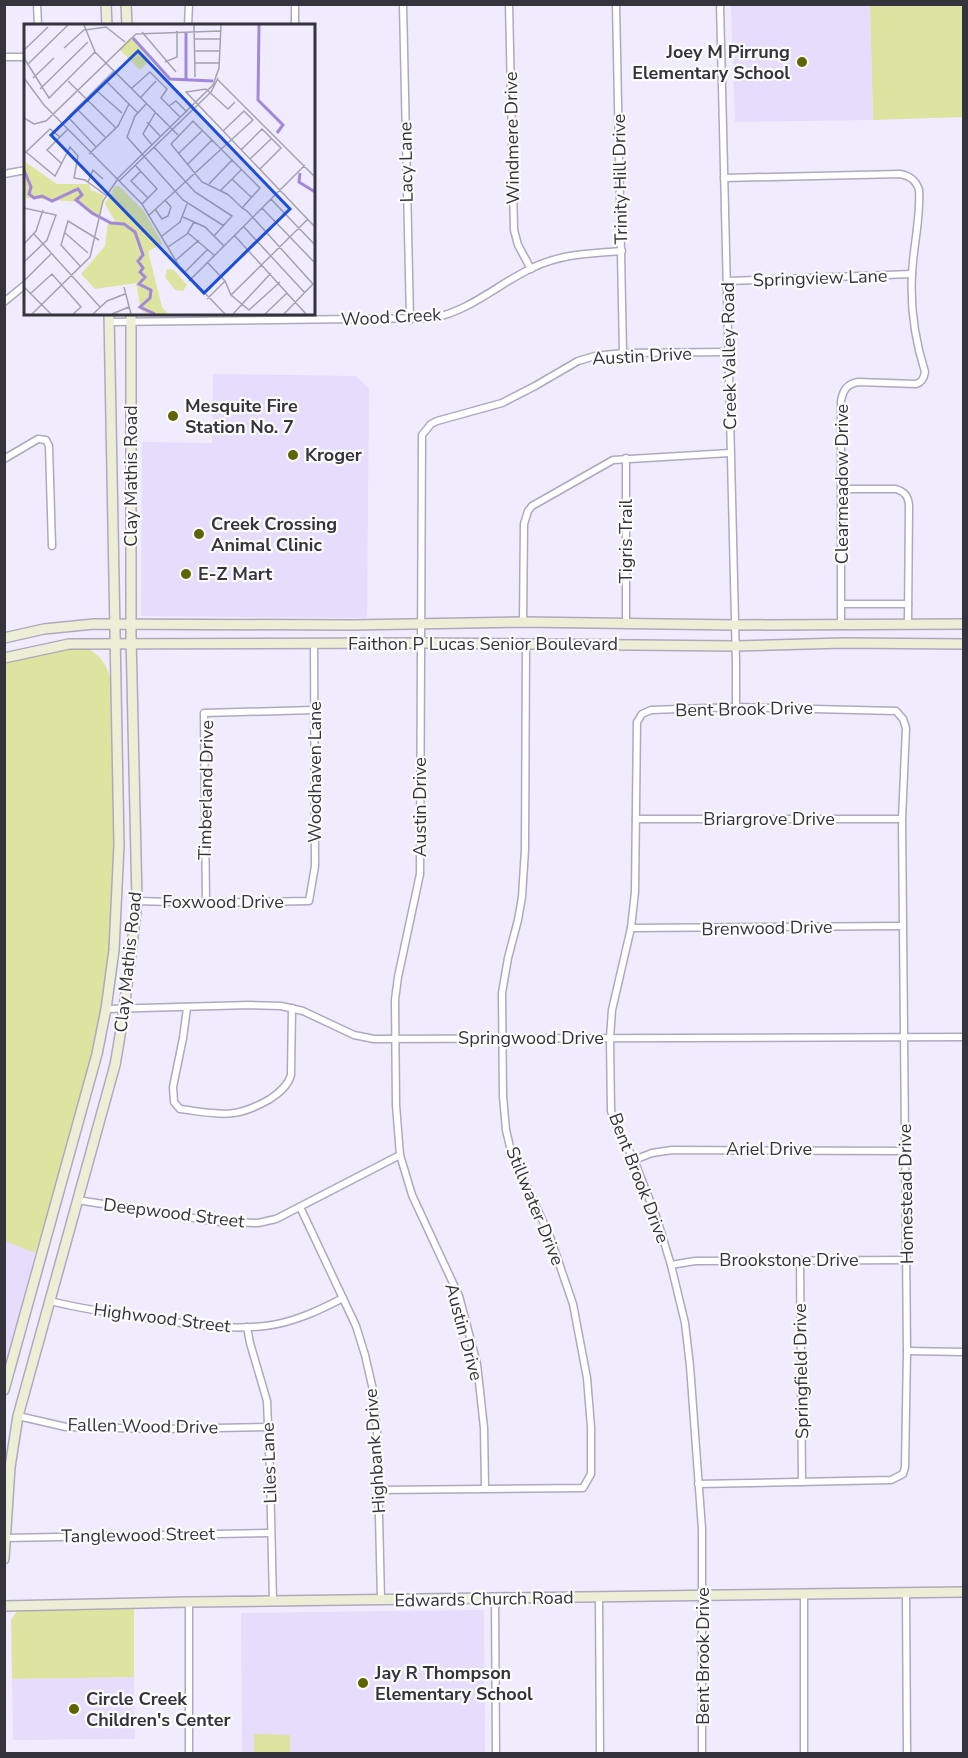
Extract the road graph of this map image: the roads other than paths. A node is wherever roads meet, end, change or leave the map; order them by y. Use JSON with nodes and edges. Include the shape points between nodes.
{"nodes":[{"id":1,"x":37,"y":4,"type":"edge"},
{"id":2,"x":106,"y":4,"type":"edge"},
{"id":3,"x":126,"y":4,"type":"edge"},
{"id":4,"x":189,"y":4,"type":"edge"},
{"id":5,"x":295,"y":4,"type":"edge"},
{"id":6,"x":403,"y":4,"type":"edge"},
{"id":7,"x":509,"y":4,"type":"edge"},
{"id":8,"x":616,"y":4,"type":"edge"},
{"id":9,"x":720,"y":4,"type":"edge"},
{"id":10,"x":38,"y":24,"type":"edge"},
{"id":11,"x":107,"y":24,"type":"edge"},
{"id":12,"x":127,"y":24,"type":"edge"},
{"id":13,"x":188,"y":24,"type":"edge"},
{"id":14,"x":295,"y":24,"type":"edge"},
{"id":15,"x":4,"y":57,"type":"edge"},
{"id":16,"x":24,"y":57,"type":"edge"},
{"id":17,"x":24,"y":170,"type":"edge"},
{"id":18,"x":4,"y":174,"type":"edge"},
{"id":19,"x":724,"y":178,"type":"junction"},
{"id":20,"x":622,"y":251,"type":"junction"},
{"id":21,"x":531,"y":268,"type":"junction"},
{"id":22,"x":912,"y":274,"type":"junction"},
{"id":23,"x":728,"y":281,"type":"junction"},
{"id":24,"x":24,"y":286,"type":"edge"},
{"id":25,"x":4,"y":303,"type":"edge"},
{"id":26,"x":300,"y":316,"type":"edge"},
{"id":27,"x":193,"y":317,"type":"edge"},
{"id":28,"x":109,"y":318,"type":"edge"},
{"id":29,"x":131,"y":318,"type":"edge"},
{"id":30,"x":410,"y":320,"type":"junction"},
{"id":31,"x":728,"y":352,"type":"junction"},
{"id":32,"x":623,"y":353,"type":"junction"},
{"id":33,"x":131,"y":425,"type":"junction"},
{"id":34,"x":111,"y":426,"type":"junction"},
{"id":35,"x":730,"y":453,"type":"junction"},
{"id":36,"x":626,"y":458,"type":"junction"},
{"id":37,"x":4,"y":459,"type":"edge"},
{"id":38,"x":841,"y":489,"type":"junction"},
{"id":39,"x":112,"y":508,"type":"junction"},
{"id":40,"x":131,"y":508,"type":"junction"},
{"id":41,"x":52,"y":546,"type":"dead end"},
{"id":42,"x":842,"y":604,"type":"junction"},
{"id":43,"x":908,"y":604,"type":"junction"},
{"id":44,"x":523,"y":622,"type":"junction"},
{"id":45,"x":626,"y":623,"type":"junction"},
{"id":46,"x":842,"y":623,"type":"junction"},
{"id":47,"x":908,"y":623,"type":"junction"},
{"id":48,"x":114,"y":624,"type":"junction"},
{"id":49,"x":130,"y":624,"type":"junction"},
{"id":50,"x":421,"y":624,"type":"junction"},
{"id":51,"x":963,"y":624,"type":"edge"},
{"id":52,"x":285,"y":625,"type":"junction"},
{"id":53,"x":735,"y":625,"type":"junction"},
{"id":54,"x":4,"y":638,"type":"edge"},
{"id":55,"x":131,"y":643,"type":"junction"},
{"id":56,"x":285,"y":643,"type":"junction"},
{"id":57,"x":314,"y":643,"type":"junction"},
{"id":58,"x":421,"y":643,"type":"junction"},
{"id":59,"x":114,"y":644,"type":"junction"},
{"id":60,"x":526,"y":644,"type":"junction"},
{"id":61,"x":963,"y":644,"type":"edge"},
{"id":62,"x":736,"y":646,"type":"junction"},
{"id":63,"x":4,"y":658,"type":"edge"},
{"id":64,"x":736,"y":707,"type":"junction"},
{"id":65,"x":314,"y":711,"type":"junction"},
{"id":66,"x":896,"y":711,"type":"joint"},
{"id":67,"x":636,"y":819,"type":"junction"},
{"id":68,"x":902,"y":819,"type":"junction"},
{"id":69,"x":136,"y":901,"type":"junction"},
{"id":70,"x":309,"y":901,"type":"joint"},
{"id":71,"x":206,"y":903,"type":"junction"},
{"id":72,"x":902,"y":926,"type":"junction"},
{"id":73,"x":631,"y":928,"type":"junction"},
{"id":74,"x":187,"y":1008,"type":"junction"},
{"id":75,"x":292,"y":1008,"type":"junction"},
{"id":76,"x":106,"y":1009,"type":"junction"},
{"id":77,"x":124,"y":1009,"type":"junction"},
{"id":78,"x":963,"y":1037,"type":"edge"},
{"id":79,"x":395,"y":1038,"type":"junction"},
{"id":80,"x":502,"y":1038,"type":"junction"},
{"id":81,"x":610,"y":1038,"type":"junction"},
{"id":82,"x":904,"y":1038,"type":"junction"},
{"id":83,"x":905,"y":1150,"type":"junction"},
{"id":84,"x":400,"y":1155,"type":"junction"},
{"id":85,"x":634,"y":1160,"type":"junction"},
{"id":86,"x":77,"y":1200,"type":"junction"},
{"id":87,"x":300,"y":1207,"type":"junction"},
{"id":88,"x":800,"y":1260,"type":"junction"},
{"id":89,"x":906,"y":1260,"type":"junction"},
{"id":90,"x":671,"y":1265,"type":"junction"},
{"id":91,"x":343,"y":1299,"type":"junction"},
{"id":92,"x":50,"y":1301,"type":"junction"},
{"id":93,"x":247,"y":1327,"type":"junction"},
{"id":94,"x":907,"y":1351,"type":"junction"},
{"id":95,"x":963,"y":1352,"type":"edge"},
{"id":96,"x":4,"y":1390,"type":"edge"},
{"id":97,"x":18,"y":1416,"type":"junction"},
{"id":98,"x":268,"y":1427,"type":"junction"},
{"id":99,"x":802,"y":1482,"type":"junction"},
{"id":100,"x":698,"y":1484,"type":"junction"},
{"id":101,"x":485,"y":1488,"type":"junction"},
{"id":102,"x":378,"y":1490,"type":"junction"},
{"id":103,"x":271,"y":1533,"type":"junction"},
{"id":104,"x":5,"y":1538,"type":"edge"},
{"id":105,"x":4,"y":1559,"type":"edge"},
{"id":106,"x":963,"y":1592,"type":"edge"},
{"id":107,"x":906,"y":1593,"type":"junction"},
{"id":108,"x":804,"y":1595,"type":"junction"},
{"id":109,"x":703,"y":1596,"type":"junction"},
{"id":110,"x":599,"y":1597,"type":"junction"},
{"id":111,"x":495,"y":1598,"type":"junction"},
{"id":112,"x":381,"y":1600,"type":"junction"},
{"id":113,"x":189,"y":1602,"type":"junction"},
{"id":114,"x":273,"y":1602,"type":"junction"},
{"id":115,"x":4,"y":1606,"type":"edge"},
{"id":116,"x":189,"y":1754,"type":"edge"},
{"id":117,"x":496,"y":1754,"type":"edge"},
{"id":118,"x":600,"y":1754,"type":"edge"},
{"id":119,"x":702,"y":1754,"type":"edge"},
{"id":120,"x":804,"y":1754,"type":"edge"},
{"id":121,"x":907,"y":1754,"type":"edge"}],
"edges":[{"from":1,"to":10,"type":"street"},
{"from":2,"to":11,"type":"main road"},
{"from":3,"to":12,"type":"main road"},
{"from":4,"to":13,"type":"street"},
{"from":5,"to":14,"type":"street"},
{"from":6,"to":30,"type":"street","name":"Lacy Lane"},
{"from":7,"to":21,"type":"street","name":"Windmere Drive","via":[[514,230]]},
{"from":8,"to":20,"type":"street","name":"Trinity Hill Drive"},
{"from":9,"to":19,"type":"street","name":"Creek Valley Road"},
{"from":15,"to":16,"type":"street"},
{"from":17,"to":18,"type":"street"},
{"from":19,"to":22,"type":"street","name":"Clearmeadow Drive","via":[[900,174],[911,177],[919,195]]},
{"from":19,"to":23,"type":"street","name":"Creek Valley Road"},
{"from":20,"to":21,"type":"street","name":"Wood Creek","via":[[578,254]]},
{"from":20,"to":32,"type":"street","name":"Trinity Hill Drive"},
{"from":21,"to":30,"type":"street","name":"Wood Creek","via":[[450,314]]},
{"from":22,"to":23,"type":"street","name":"Springview Lane"},
{"from":22,"to":38,"type":"street","name":"Clearmeadow Drive","via":[[913,320],[924,376],[919,384],[858,382],[844,389]]},
{"from":23,"to":31,"type":"street","name":"Creek Valley Road"},
{"from":24,"to":25,"type":"street"},
{"from":26,"to":27,"type":"street","name":"Wood Creek"},
{"from":26,"to":30,"type":"street","name":"Wood Creek"},
{"from":27,"to":29,"type":"street","name":"Wood Creek"},
{"from":28,"to":29,"type":"street","name":"Wood Creek"},
{"from":28,"to":34,"type":"main road","name":"Clay Mathis Road"},
{"from":29,"to":33,"type":"main road","name":"Clay Mathis Road"},
{"from":31,"to":32,"type":"street","name":"Austin Drive"},
{"from":31,"to":35,"type":"street","name":"Creek Valley Road"},
{"from":32,"to":50,"type":"street","name":"Austin Drive","via":[[586,358],[502,403],[436,421],[426,429],[421,441]]},
{"from":33,"to":34,"type":"main road"},
{"from":33,"to":40,"type":"main road","name":"Clay Mathis Road"},
{"from":34,"to":39,"type":"main road","name":"Clay Mathis Road"},
{"from":35,"to":36,"type":"street"},
{"from":35,"to":53,"type":"street","name":"Creek Valley Road"},
{"from":36,"to":44,"type":"street","via":[[607,463],[528,511],[524,524]]},
{"from":36,"to":45,"type":"street","name":"Tigris Trail"},
{"from":37,"to":41,"type":"street","via":[[38,439],[46,440]]},
{"from":38,"to":42,"type":"street","name":"Clearmeadow Drive"},
{"from":38,"to":43,"type":"street","via":[[896,489],[907,496]]},
{"from":39,"to":40,"type":"main road"},
{"from":39,"to":48,"type":"main road","name":"Clay Mathis Road"},
{"from":40,"to":49,"type":"main road","name":"Clay Mathis Road"},
{"from":42,"to":43,"type":"street"},
{"from":42,"to":46,"type":"street","name":"Clearmeadow Drive"},
{"from":43,"to":47,"type":"street"},
{"from":44,"to":45,"type":"main road","name":"Faithon P Lucas Senior Boulevard"},
{"from":44,"to":50,"type":"main road","name":"Faithon P Lucas Senior Boulevard"},
{"from":45,"to":53,"type":"main road","name":"Faithon P Lucas Senior Boulevard"},
{"from":46,"to":47,"type":"main road","name":"Faithon P Lucas Senior Boulevard"},
{"from":46,"to":53,"type":"main road","name":"Faithon P Lucas Senior Boulevard"},
{"from":47,"to":51,"type":"main road","name":"Faithon P Lucas Senior Boulevard"},
{"from":48,"to":49,"type":"main road","name":"Faithon P Lucas Senior Boulevard"},
{"from":48,"to":54,"type":"main road","name":"Faithon P Lucas Senior Boulevard","via":[[64,626]]},
{"from":48,"to":59,"type":"main road","name":"Clay Mathis Road"},
{"from":49,"to":52,"type":"main road","name":"Faithon P Lucas Senior Boulevard"},
{"from":49,"to":55,"type":"main road","name":"Clay Mathis Road"},
{"from":50,"to":52,"type":"main road","name":"Faithon P Lucas Senior Boulevard"},
{"from":50,"to":58,"type":"street","name":"Austin Drive"},
{"from":52,"to":56,"type":"main road"},
{"from":53,"to":62,"type":"street","name":"Creek Valley Road"},
{"from":55,"to":56,"type":"main road","name":"Faithon P Lucas Senior Boulevard"},
{"from":55,"to":59,"type":"main road","name":"Faithon P Lucas Senior Boulevard"},
{"from":55,"to":69,"type":"main road","name":"Clay Mathis Road"},
{"from":56,"to":57,"type":"main road","name":"Faithon P Lucas Senior Boulevard"},
{"from":57,"to":58,"type":"main road","name":"Faithon P Lucas Senior Boulevard"},
{"from":57,"to":65,"type":"street","name":"Woodhaven Lane"},
{"from":58,"to":60,"type":"main road","name":"Faithon P Lucas Senior Boulevard"},
{"from":58,"to":79,"type":"street","name":"Austin Drive","via":[[420,874],[398,977]]},
{"from":59,"to":63,"type":"main road","name":"Faithon P Lucas Senior Boulevard","via":[[69,644]]},
{"from":59,"to":76,"type":"main road","name":"Clay Mathis Road","via":[[119,845],[114,950]]},
{"from":60,"to":62,"type":"main road","name":"Faithon P Lucas Senior Boulevard"},
{"from":60,"to":80,"type":"street","name":"Stillwater Drive","via":[[525,849],[522,897],[502,993]]},
{"from":61,"to":62,"type":"main road","name":"Faithon P Lucas Senior Boulevard","via":[[843,642]]},
{"from":62,"to":64,"type":"street","name":"Creek Valley Road"},
{"from":64,"to":66,"type":"street","name":"Bent Brook Drive"},
{"from":64,"to":67,"type":"street","name":"Bent Brook Drive","via":[[651,710],[640,717],[636,729]]},
{"from":65,"to":70,"type":"street","name":"Woodhaven Lane","via":[[315,866]]},
{"from":65,"to":71,"type":"street","name":"Timberland Drive","via":[[204,713]]},
{"from":66,"to":68,"type":"street","name":"Homestead Drive","via":[[906,728]]},
{"from":67,"to":68,"type":"street","name":"Briargrove Drive"},
{"from":67,"to":73,"type":"street","name":"Bent Brook Drive"},
{"from":68,"to":72,"type":"street","name":"Homestead Drive"},
{"from":69,"to":71,"type":"street","name":"Foxwood Drive"},
{"from":69,"to":77,"type":"main road","name":"Clay Mathis Road"},
{"from":70,"to":71,"type":"street","name":"Foxwood Drive"},
{"from":72,"to":73,"type":"street","name":"Brenwood Drive"},
{"from":72,"to":82,"type":"street","name":"Homestead Drive"},
{"from":73,"to":81,"type":"street","name":"Bent Brook Drive","via":[[612,1010]]},
{"from":74,"to":75,"type":"street","name":"Springwood Drive"},
{"from":74,"to":75,"type":"street","via":[[173,1087],[174,1102],[180,1109],[223,1114],[255,1107],[282,1090],[289,1080]]},
{"from":74,"to":77,"type":"street","name":"Springwood Drive"},
{"from":75,"to":79,"type":"street","name":"Springwood Drive","via":[[354,1035]]},
{"from":76,"to":77,"type":"street","name":"Springwood Drive"},
{"from":76,"to":96,"type":"main road","name":"Clay Mathis Road","via":[[85,1101]]},
{"from":77,"to":86,"type":"main road","name":"Clay Mathis Road","via":[[115,1065]]},
{"from":78,"to":82,"type":"street","name":"Springwood Drive"},
{"from":79,"to":80,"type":"street","name":"Springwood Drive"},
{"from":79,"to":84,"type":"street","name":"Austin Drive"},
{"from":80,"to":81,"type":"street","name":"Springwood Drive"},
{"from":80,"to":101,"type":"street","name":"Stillwater Drive","via":[[506,1130],[511,1151],[550,1237],[573,1304],[587,1378],[591,1474],[583,1488]]},
{"from":81,"to":82,"type":"street","name":"Springwood Drive"},
{"from":81,"to":85,"type":"street","name":"Bent Brook Drive","via":[[611,1111]]},
{"from":82,"to":83,"type":"street","name":"Homestead Drive"},
{"from":83,"to":85,"type":"street","name":"Ariel Drive","via":[[672,1150]]},
{"from":83,"to":89,"type":"street","name":"Homestead Drive"},
{"from":84,"to":87,"type":"street","name":"Deepwood Street"},
{"from":84,"to":101,"type":"street","name":"Austin Drive","via":[[412,1195],[459,1296],[477,1364]]},
{"from":85,"to":90,"type":"street","name":"Bent Brook Drive"},
{"from":86,"to":87,"type":"street","name":"Deepwood Street","via":[[245,1223],[276,1219]]},
{"from":86,"to":92,"type":"main road","name":"Clay Mathis Road"},
{"from":87,"to":91,"type":"street","name":"Highbank Drive"},
{"from":88,"to":89,"type":"street","name":"Brookstone Drive"},
{"from":88,"to":90,"type":"street","name":"Brookstone Drive","via":[[695,1261]]},
{"from":88,"to":99,"type":"street","name":"Springfield Drive"},
{"from":89,"to":94,"type":"street","name":"Homestead Drive"},
{"from":90,"to":100,"type":"street","name":"Bent Brook Drive","via":[[690,1366]]},
{"from":91,"to":93,"type":"street","name":"Highwood Street","via":[[300,1317]]},
{"from":91,"to":102,"type":"street","name":"Highbank Drive","via":[[356,1326],[373,1390]]},
{"from":92,"to":93,"type":"street","name":"Highwood Street","via":[[206,1327]]},
{"from":92,"to":97,"type":"main road","name":"Clay Mathis Road"},
{"from":93,"to":98,"type":"street","name":"Liles Lane","via":[[267,1401]]},
{"from":94,"to":95,"type":"street"},
{"from":94,"to":99,"type":"street","name":"Homestead Drive","via":[[903,1474],[891,1480]]},
{"from":97,"to":98,"type":"street","name":"Fallen Wood Drive","via":[[66,1427]]},
{"from":97,"to":104,"type":"main road","name":"Clay Mathis Road"},
{"from":98,"to":103,"type":"street","name":"Liles Lane"},
{"from":99,"to":100,"type":"street","name":"Homestead Drive"},
{"from":100,"to":109,"type":"street","name":"Bent Brook Drive"},
{"from":101,"to":102,"type":"street","name":"Stillwater Drive"},
{"from":102,"to":112,"type":"street","name":"Highbank Drive"},
{"from":103,"to":104,"type":"street","name":"Tanglewood Street"},
{"from":103,"to":114,"type":"street","name":"Liles Lane"},
{"from":104,"to":105,"type":"main road","name":"Clay Mathis Road"},
{"from":106,"to":107,"type":"main road","name":"Edwards Church Road"},
{"from":107,"to":108,"type":"main road","name":"Edwards Church Road"},
{"from":107,"to":121,"type":"street"},
{"from":108,"to":109,"type":"main road","name":"Edwards Church Road"},
{"from":108,"to":120,"type":"street"},
{"from":109,"to":110,"type":"main road","name":"Edwards Church Road"},
{"from":109,"to":119,"type":"street","name":"Bent Brook Drive"},
{"from":110,"to":111,"type":"main road","name":"Edwards Church Road"},
{"from":110,"to":118,"type":"street"},
{"from":111,"to":112,"type":"main road","name":"Edwards Church Road"},
{"from":111,"to":117,"type":"street"},
{"from":112,"to":114,"type":"main road","name":"Edwards Church Road"},
{"from":113,"to":114,"type":"main road","name":"Edwards Church Road"},
{"from":113,"to":115,"type":"main road","name":"Edwards Church Road"},
{"from":113,"to":116,"type":"street"}]}
